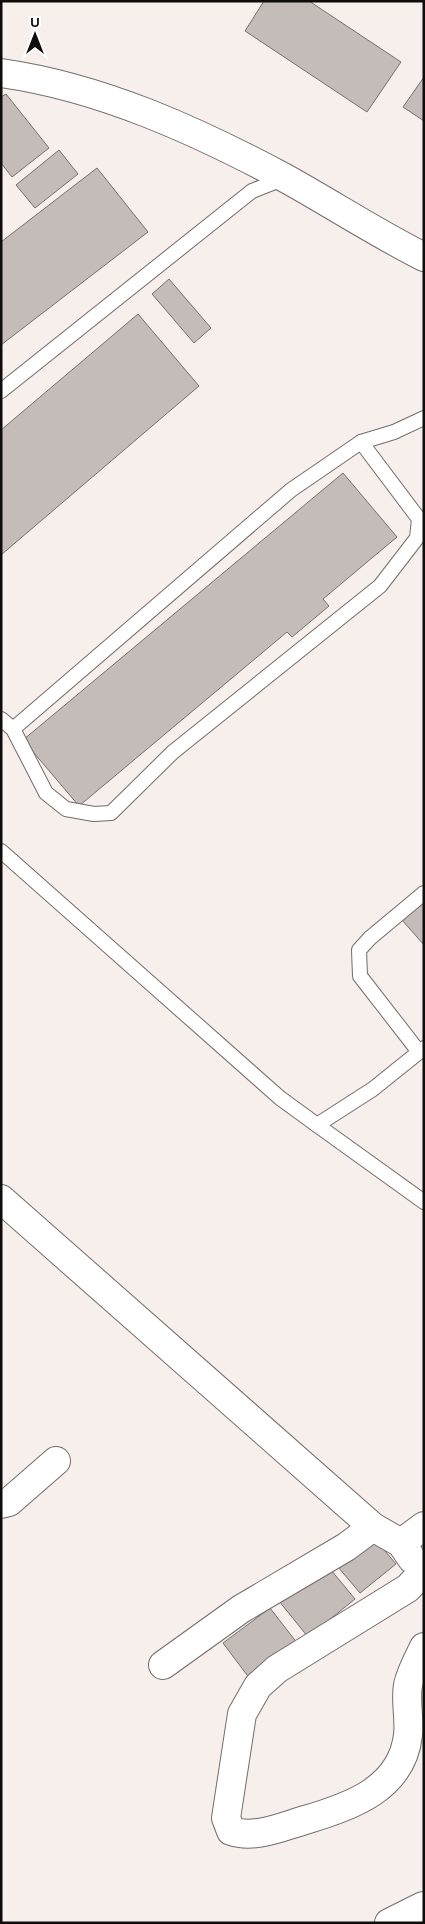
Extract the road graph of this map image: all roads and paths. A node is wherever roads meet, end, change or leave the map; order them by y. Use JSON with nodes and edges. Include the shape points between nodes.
{"nodes":[{"id":1,"x":1,"y":73,"type":"edge"},
{"id":2,"x":285,"y":178,"type":"junction"},
{"id":3,"x":424,"y":258,"type":"edge"},
{"id":4,"x":1,"y":391,"type":"edge"},
{"id":5,"x":424,"y":418,"type":"edge"},
{"id":6,"x":361,"y":442,"type":"junction"},
{"id":7,"x":1,"y":719,"type":"edge"},
{"id":8,"x":13,"y":729,"type":"junction"},
{"id":9,"x":1,"y":851,"type":"edge"},
{"id":10,"x":424,"y":892,"type":"edge"},
{"id":11,"x":421,"y":1050,"type":"edge"},
{"id":12,"x":316,"y":1125,"type":"junction"},
{"id":13,"x":1,"y":1199,"type":"edge"},
{"id":14,"x":424,"y":1202,"type":"edge"},
{"id":15,"x":56,"y":1461,"type":"dead end"},
{"id":16,"x":1,"y":1504,"type":"edge"},
{"id":17,"x":424,"y":1526,"type":"edge"},
{"id":18,"x":373,"y":1527,"type":"junction"},
{"id":19,"x":401,"y":1543,"type":"junction"},
{"id":20,"x":423,"y":1576,"type":"edge"},
{"id":21,"x":424,"y":1647,"type":"edge"},
{"id":22,"x":163,"y":1665,"type":"dead end"},
{"id":23,"x":424,"y":1901,"type":"edge"},
{"id":24,"x":423,"y":1906,"type":"edge"},
{"id":25,"x":389,"y":1923,"type":"edge"},
{"id":26,"x":423,"y":1923,"type":"edge"}],
"edges":[{"from":1,"to":2,"type":"street","via":[[39,78],[157,116]]},
{"from":2,"to":3,"type":"street"},
{"from":2,"to":4,"type":"lane","via":[[252,191]]},
{"from":5,"to":6,"type":"lane"},
{"from":6,"to":8,"type":"lane","via":[[291,490]]},
{"from":6,"to":8,"type":"lane","via":[[419,519],[417,538],[380,586],[173,752],[111,813],[94,814],[66,809],[46,793]]},
{"from":7,"to":8,"type":"lane"},
{"from":9,"to":12,"type":"lane","via":[[280,1098]]},
{"from":10,"to":11,"type":"lane","via":[[359,950],[360,976]]},
{"from":11,"to":12,"type":"lane","via":[[373,1089]]},
{"from":12,"to":14,"type":"lane"},
{"from":13,"to":18,"type":"street"},
{"from":15,"to":16,"type":"street","via":[[9,1502]]},
{"from":17,"to":19,"type":"street"},
{"from":18,"to":19,"type":"street"},
{"from":18,"to":22,"type":"street","via":[[346,1547],[241,1609]]},
{"from":19,"to":20,"type":"street"},
{"from":20,"to":21,"type":"street","via":[[277,1669],[258,1686],[242,1714],[236,1744],[226,1818],[231,1831],[244,1835],[262,1832],[338,1810],[377,1791],[395,1773],[405,1754],[409,1734],[408,1686]]},
{"from":23,"to":24,"type":"street"},
{"from":24,"to":25,"type":"street"},
{"from":24,"to":26,"type":"street"}]}
